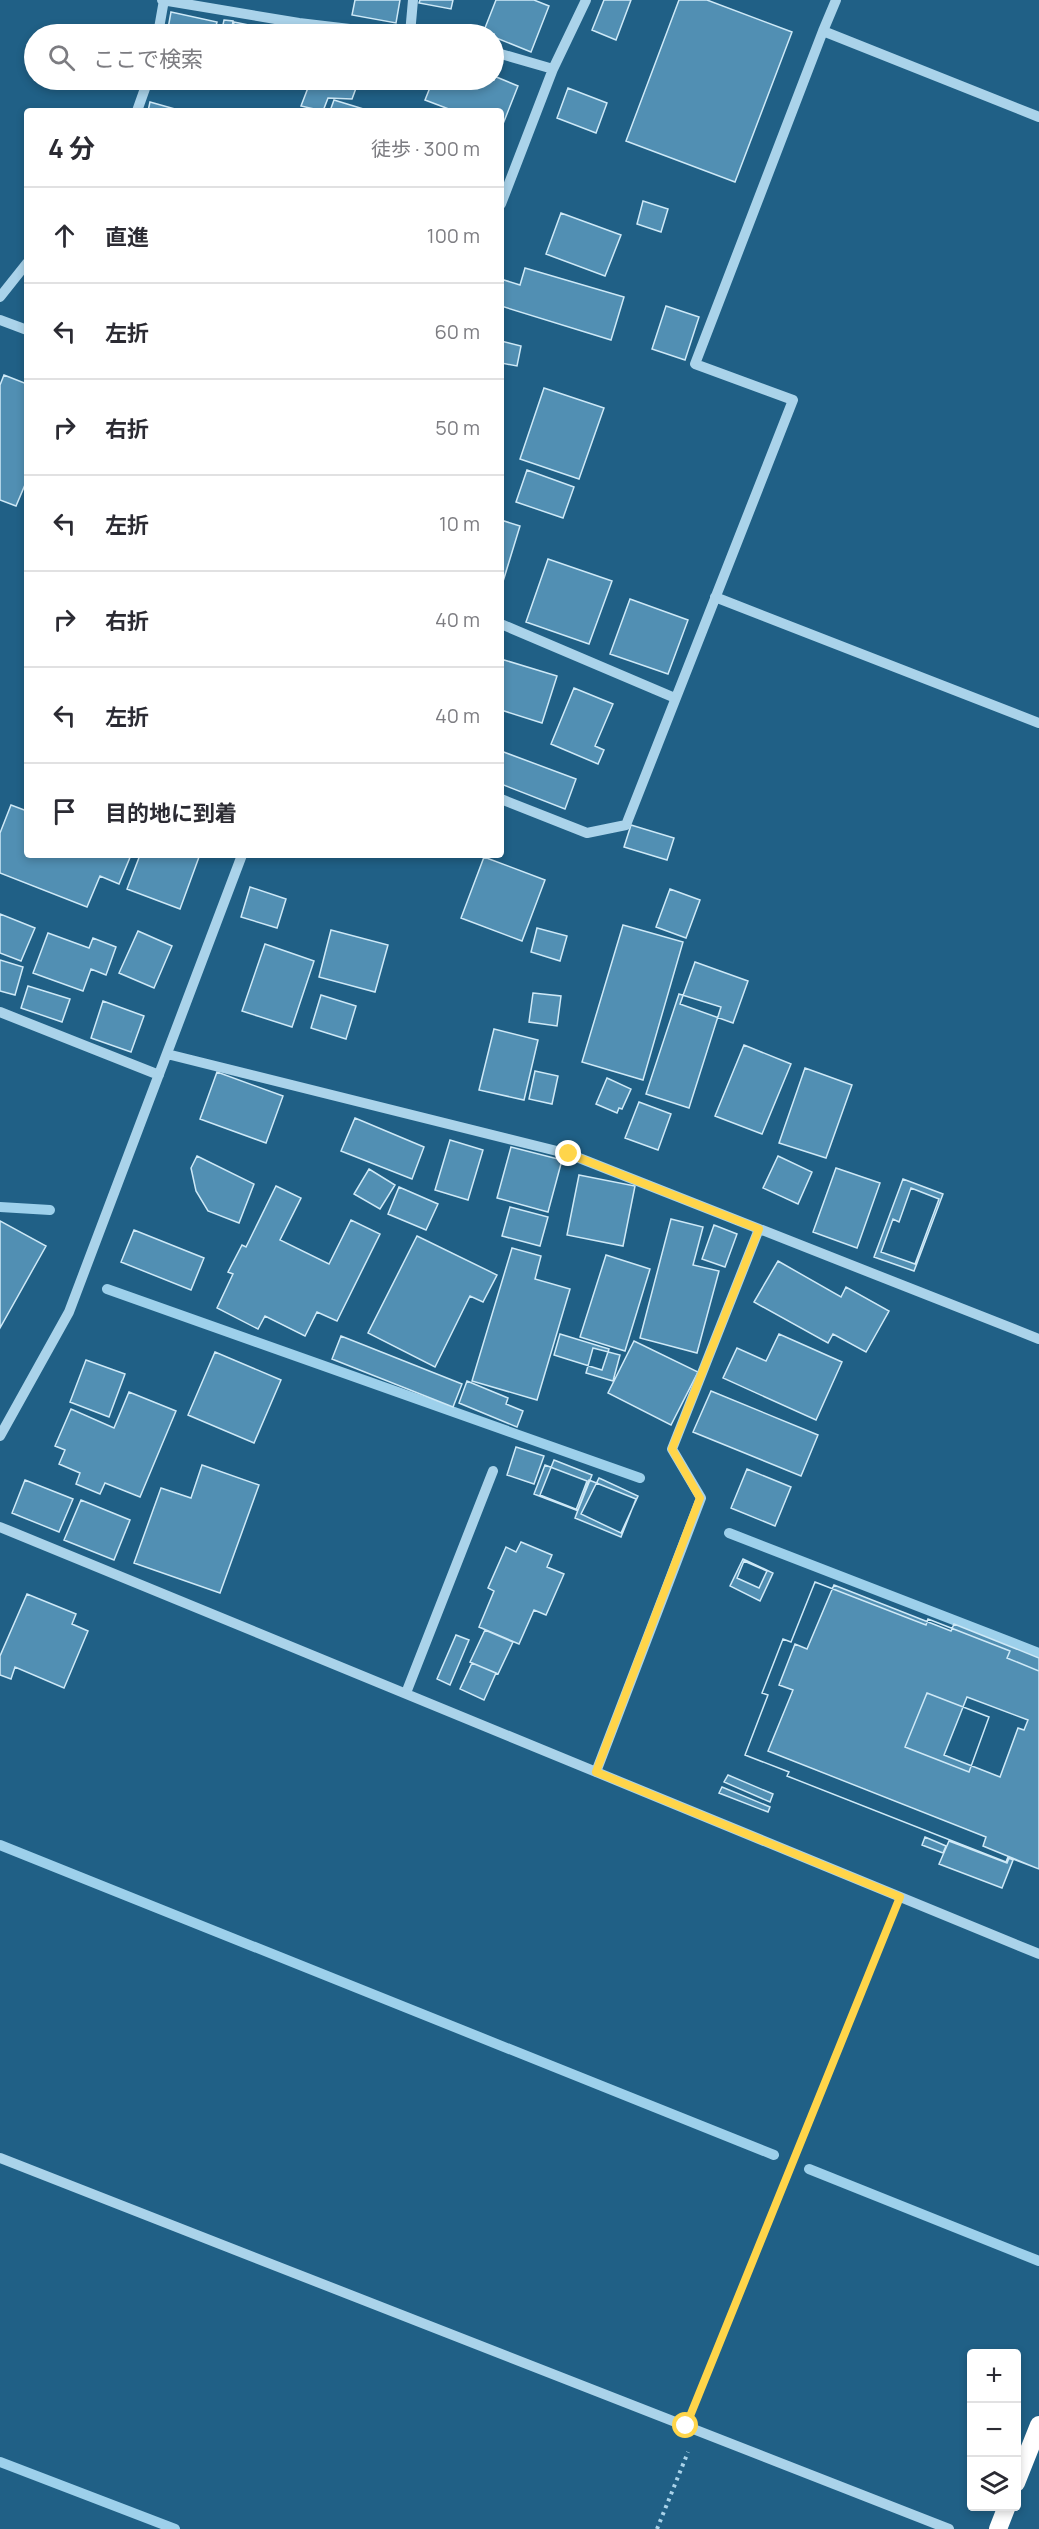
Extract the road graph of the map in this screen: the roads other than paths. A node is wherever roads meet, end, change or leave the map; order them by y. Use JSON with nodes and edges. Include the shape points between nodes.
{"nodes":[{"id":1,"x":413,"y":0,"type":"edge"},
{"id":2,"x":586,"y":0,"type":"edge"},
{"id":3,"x":836,"y":0,"type":"edge"},
{"id":4,"x":163,"y":1,"type":"edge"},
{"id":5,"x":160,"y":24,"type":"edge"},
{"id":6,"x":308,"y":24,"type":"edge"},
{"id":7,"x":411,"y":24,"type":"edge"},
{"id":8,"x":823,"y":31,"type":"junction"},
{"id":9,"x":504,"y":55,"type":"edge"},
{"id":10,"x":553,"y":69,"type":"junction"},
{"id":11,"x":144,"y":90,"type":"edge"},
{"id":12,"x":138,"y":108,"type":"edge"},
{"id":13,"x":1039,"y":117,"type":"edge"},
{"id":14,"x":504,"y":196,"type":"edge"},
{"id":15,"x":24,"y":267,"type":"edge"},
{"id":16,"x":0,"y":297,"type":"edge"},
{"id":17,"x":0,"y":320,"type":"edge"},
{"id":18,"x":24,"y":329,"type":"edge"},
{"id":19,"x":715,"y":597,"type":"junction"},
{"id":20,"x":504,"y":625,"type":"edge"},
{"id":21,"x":675,"y":698,"type":"junction"},
{"id":22,"x":1039,"y":723,"type":"edge"},
{"id":23,"x":504,"y":800,"type":"edge"},
{"id":24,"x":241,"y":858,"type":"edge"},
{"id":25,"x":0,"y":1011,"type":"edge"},
{"id":26,"x":167,"y":1054,"type":"junction"},
{"id":27,"x":159,"y":1075,"type":"junction"},
{"id":28,"x":759,"y":1229,"type":"junction"},
{"id":29,"x":1039,"y":1339,"type":"edge"},
{"id":30,"x":0,"y":1436,"type":"edge"},
{"id":31,"x":494,"y":1471,"type":"dead end"},
{"id":32,"x":0,"y":1527,"type":"edge"},
{"id":33,"x":405,"y":1694,"type":"junction"},
{"id":34,"x":596,"y":1772,"type":"junction"},
{"id":35,"x":1039,"y":1954,"type":"edge"},
{"id":36,"x":0,"y":2158,"type":"edge"},
{"id":37,"x":1039,"y":2426,"type":"edge"},
{"id":38,"x":1021,"y":2473,"type":"edge"},
{"id":39,"x":1005,"y":2511,"type":"edge"},
{"id":40,"x":949,"y":2529,"type":"edge"},
{"id":41,"x":998,"y":2529,"type":"edge"}],
"edges":[{"from":1,"to":7,"type":"street"},
{"from":2,"to":10,"type":"street"},
{"from":3,"to":8,"type":"street"},
{"from":4,"to":5,"type":"street"},
{"from":4,"to":6,"type":"street"},
{"from":8,"to":13,"type":"street"},
{"from":8,"to":19,"type":"street","via":[[695,364],[793,400]]},
{"from":9,"to":10,"type":"street"},
{"from":10,"to":14,"type":"street"},
{"from":11,"to":12,"type":"street"},
{"from":15,"to":16,"type":"street"},
{"from":17,"to":18,"type":"street"},
{"from":19,"to":21,"type":"street"},
{"from":19,"to":22,"type":"street"},
{"from":20,"to":21,"type":"street"},
{"from":21,"to":23,"type":"street","via":[[626,825],[587,833]]},
{"from":24,"to":26,"type":"street"},
{"from":25,"to":27,"type":"street"},
{"from":26,"to":27,"type":"street"},
{"from":26,"to":28,"type":"street","via":[[569,1154]]},
{"from":27,"to":30,"type":"street","via":[[69,1312]]},
{"from":28,"to":29,"type":"street"},
{"from":28,"to":34,"type":"street","via":[[672,1449],[700,1498]]},
{"from":31,"to":33,"type":"street"},
{"from":32,"to":33,"type":"street"},
{"from":33,"to":34,"type":"street"},
{"from":34,"to":35,"type":"street"},
{"from":36,"to":40,"type":"street"},
{"from":37,"to":38,"type":"highway"},
{"from":39,"to":41,"type":"highway"}]}
